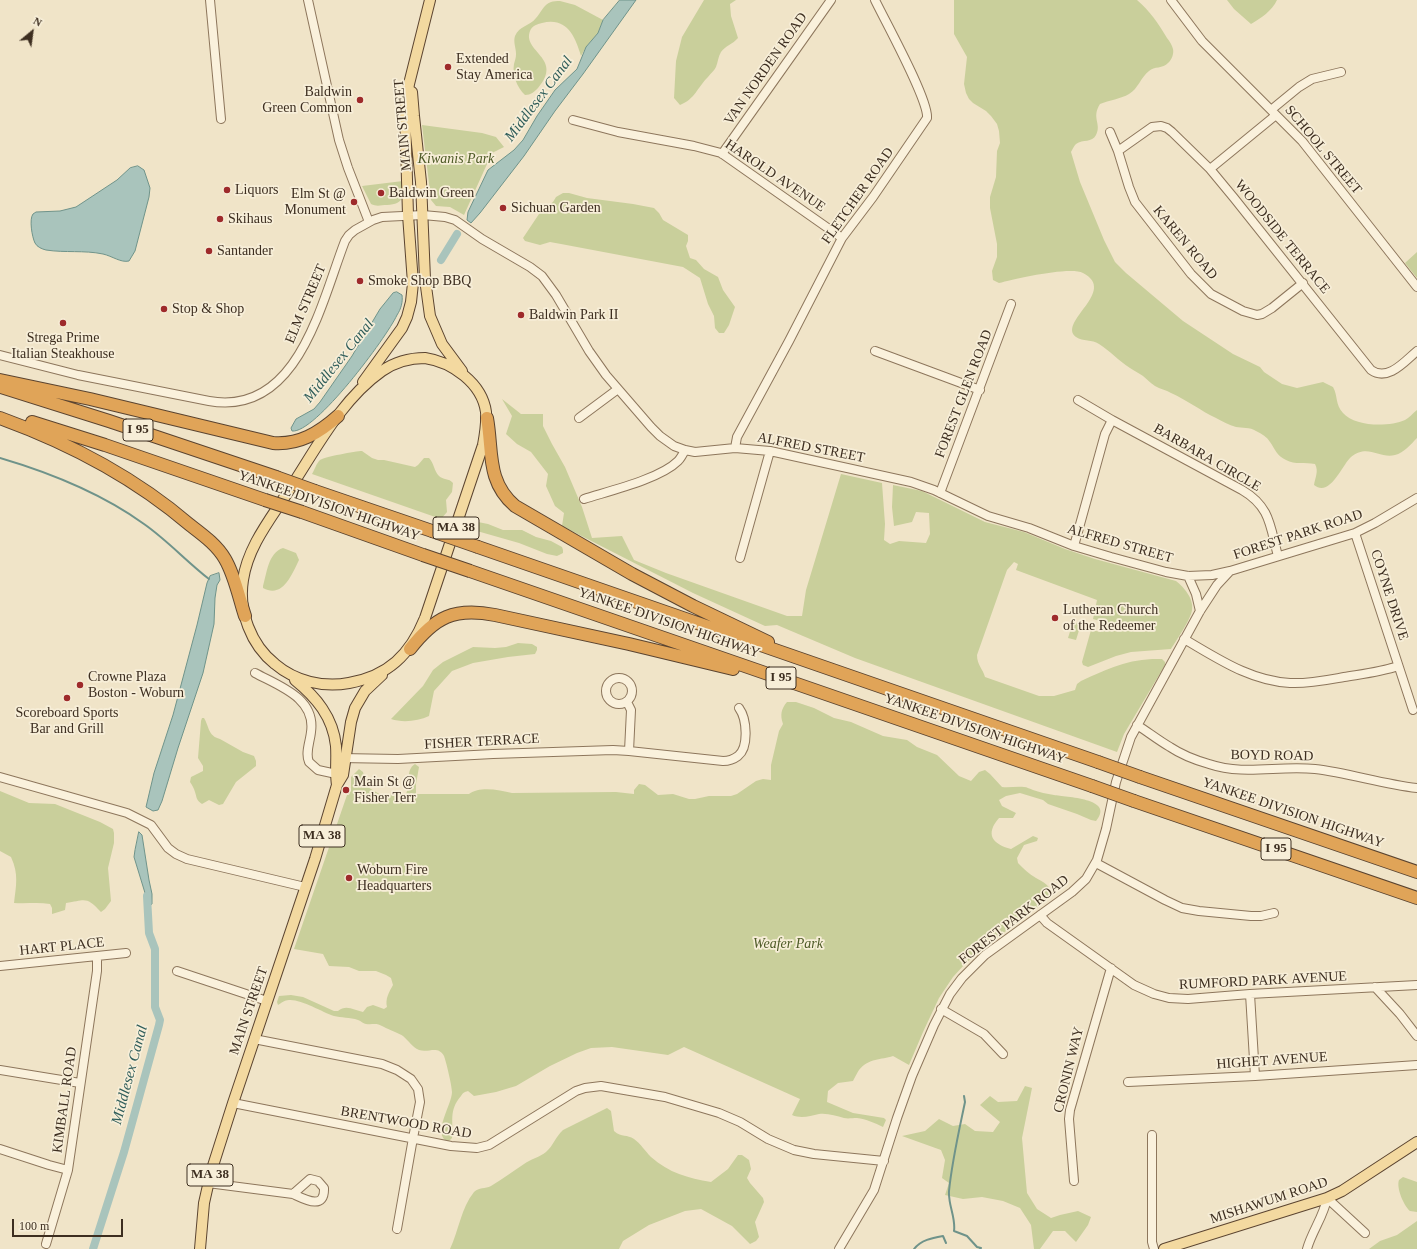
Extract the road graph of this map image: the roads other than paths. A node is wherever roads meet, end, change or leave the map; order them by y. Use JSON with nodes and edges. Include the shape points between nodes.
{"nodes":[{"id":1,"x":210,"y":0,"type":"edge"},
{"id":2,"x":308,"y":0,"type":"edge"},
{"id":3,"x":430,"y":0,"type":"edge"},
{"id":4,"x":831,"y":0,"type":"edge"},
{"id":5,"x":875,"y":0,"type":"edge"},
{"id":6,"x":1171,"y":0,"type":"edge"},
{"id":7,"x":412,"y":72,"type":"junction"},
{"id":8,"x":1341,"y":72,"type":"dead end"},
{"id":9,"x":1274,"y":112,"type":"junction"},
{"id":10,"x":221,"y":119,"type":"dead end"},
{"id":11,"x":572,"y":120,"type":"dead end"},
{"id":12,"x":1110,"y":132,"type":"dead end"},
{"id":13,"x":1118,"y":151,"type":"junction"},
{"id":14,"x":722,"y":154,"type":"junction"},
{"id":15,"x":1210,"y":169,"type":"junction"},
{"id":16,"x":423,"y":215,"type":"junction"},
{"id":17,"x":408,"y":216,"type":"junction"},
{"id":18,"x":369,"y":222,"type":"junction"},
{"id":19,"x":842,"y":238,"type":"junction"},
{"id":20,"x":1302,"y":283,"type":"junction"},
{"id":21,"x":1417,"y":287,"type":"edge"},
{"id":22,"x":1012,"y":304,"type":"dead end"},
{"id":23,"x":876,"y":351,"type":"dead end"},
{"id":24,"x":1417,"y":351,"type":"edge"},
{"id":25,"x":0,"y":355,"type":"edge"},
{"id":26,"x":0,"y":380,"type":"edge"},
{"id":27,"x":470,"y":381,"type":"junction"},
{"id":28,"x":0,"y":387,"type":"edge"},
{"id":29,"x":618,"y":389,"type":"junction"},
{"id":30,"x":980,"y":390,"type":"junction"},
{"id":31,"x":351,"y":400,"type":"junction"},
{"id":32,"x":1078,"y":400,"type":"dead end"},
{"id":33,"x":0,"y":413,"type":"edge"},
{"id":34,"x":338,"y":416,"type":"junction"},
{"id":35,"x":0,"y":418,"type":"edge"},
{"id":36,"x":486,"y":418,"type":"junction"},
{"id":37,"x":579,"y":418,"type":"dead end"},
{"id":38,"x":1112,"y":420,"type":"junction"},
{"id":39,"x":735,"y":448,"type":"junction"},
{"id":40,"x":685,"y":450,"type":"junction"},
{"id":41,"x":770,"y":451,"type":"junction"},
{"id":42,"x":940,"y":493,"type":"junction"},
{"id":43,"x":1417,"y":498,"type":"edge"},
{"id":44,"x":584,"y":499,"type":"dead end"},
{"id":45,"x":1355,"y":533,"type":"junction"},
{"id":46,"x":1074,"y":546,"type":"junction"},
{"id":47,"x":1278,"y":556,"type":"junction"},
{"id":48,"x":740,"y":558,"type":"dead end"},
{"id":49,"x":1230,"y":571,"type":"junction"},
{"id":50,"x":1188,"y":576,"type":"junction"},
{"id":51,"x":1200,"y":611,"type":"junction"},
{"id":52,"x":245,"y":616,"type":"junction"},
{"id":53,"x":1184,"y":639,"type":"junction"},
{"id":54,"x":410,"y":649,"type":"junction"},
{"id":55,"x":816,"y":665,"type":"junction"},
{"id":56,"x":1398,"y":666,"type":"junction"},
{"id":57,"x":390,"y":667,"type":"junction"},
{"id":58,"x":279,"y":668,"type":"junction"},
{"id":59,"x":255,"y":674,"type":"dead end"},
{"id":60,"x":815,"y":690,"type":"junction"},
{"id":61,"x":627,"y":702,"type":"dead end"},
{"id":62,"x":739,"y":708,"type":"dead end"},
{"id":63,"x":1413,"y":710,"type":"dead end"},
{"id":64,"x":1136,"y":726,"type":"junction"},
{"id":65,"x":629,"y":751,"type":"junction"},
{"id":66,"x":341,"y":758,"type":"junction"},
{"id":67,"x":339,"y":774,"type":"junction"},
{"id":68,"x":0,"y":777,"type":"edge"},
{"id":69,"x":1417,"y":788,"type":"edge"},
{"id":70,"x":1096,"y":864,"type":"junction"},
{"id":71,"x":1417,"y":872,"type":"edge"},
{"id":72,"x":306,"y":887,"type":"junction"},
{"id":73,"x":1417,"y":898,"type":"edge"},
{"id":74,"x":1274,"y":913,"type":"dead end"},
{"id":75,"x":1040,"y":915,"type":"junction"},
{"id":76,"x":126,"y":953,"type":"dead end"},
{"id":77,"x":97,"y":957,"type":"junction"},
{"id":78,"x":0,"y":966,"type":"edge"},
{"id":79,"x":1111,"y":968,"type":"junction"},
{"id":80,"x":177,"y":971,"type":"dead end"},
{"id":81,"x":1417,"y":985,"type":"edge"},
{"id":82,"x":1375,"y":988,"type":"junction"},
{"id":83,"x":1250,"y":994,"type":"junction"},
{"id":84,"x":267,"y":1002,"type":"junction"},
{"id":85,"x":941,"y":1009,"type":"junction"},
{"id":86,"x":1417,"y":1036,"type":"edge"},
{"id":87,"x":254,"y":1039,"type":"junction"},
{"id":88,"x":1003,"y":1054,"type":"dead end"},
{"id":89,"x":1417,"y":1065,"type":"edge"},
{"id":90,"x":0,"y":1070,"type":"edge"},
{"id":91,"x":1255,"y":1076,"type":"junction"},
{"id":92,"x":1128,"y":1082,"type":"dead end"},
{"id":93,"x":80,"y":1083,"type":"junction"},
{"id":94,"x":233,"y":1103,"type":"junction"},
{"id":95,"x":1152,"y":1135,"type":"dead end"},
{"id":96,"x":413,"y":1138,"type":"junction"},
{"id":97,"x":1417,"y":1142,"type":"edge"},
{"id":98,"x":0,"y":1149,"type":"edge"},
{"id":99,"x":884,"y":1161,"type":"junction"},
{"id":100,"x":68,"y":1170,"type":"junction"},
{"id":101,"x":1074,"y":1181,"type":"dead end"},
{"id":102,"x":208,"y":1183,"type":"junction"},
{"id":103,"x":293,"y":1194,"type":"dead end"},
{"id":104,"x":1328,"y":1198,"type":"junction"},
{"id":105,"x":397,"y":1229,"type":"dead end"},
{"id":106,"x":1365,"y":1233,"type":"dead end"},
{"id":107,"x":46,"y":1244,"type":"dead end"},
{"id":108,"x":200,"y":1249,"type":"edge"},
{"id":109,"x":840,"y":1249,"type":"edge"},
{"id":110,"x":1154,"y":1249,"type":"edge"},
{"id":111,"x":1164,"y":1249,"type":"edge"},
{"id":112,"x":1307,"y":1249,"type":"edge"}],
"edges":[{"from":1,"to":10,"type":"street"},
{"from":2,"to":18,"type":"street","via":[[339,140]]},
{"from":3,"to":7,"type":"main road","name":"MAIN STREET","number":"MA 38"},
{"from":4,"to":14,"type":"street","name":"VAN NORDEN ROAD"},
{"from":5,"to":19,"type":"street","name":"FLETCHER ROAD","via":[[920,91],[927,116],[909,146]]},
{"from":6,"to":9,"type":"street","name":"SCHOOL STREET","via":[[1202,41]]},
{"from":7,"to":16,"type":"main road","name":"MAIN STREET","number":"MA 38"},
{"from":7,"to":17,"type":"main road","name":"MAIN STREET","number":"MA 38","via":[[405,118]]},
{"from":8,"to":9,"type":"street","via":[[1312,79]]},
{"from":9,"to":15,"type":"street"},
{"from":9,"to":21,"type":"street","name":"SCHOOL STREET","via":[[1312,153]]},
{"from":11,"to":14,"type":"street","name":"HAROLD AVENUE"},
{"from":12,"to":13,"type":"street","name":"KAREN ROAD"},
{"from":13,"to":15,"type":"street","name":"WOODSIDE TERRACE","via":[[1149,128],[1161,126],[1172,132]]},
{"from":13,"to":20,"type":"street","name":"KAREN ROAD","via":[[1135,202],[1191,274],[1211,294],[1243,312],[1257,315],[1272,308]]},
{"from":14,"to":19,"type":"street","name":"HAROLD AVENUE"},
{"from":15,"to":20,"type":"street","name":"WOODSIDE TERRACE"},
{"from":16,"to":17,"type":"street","name":"ELM STREET"},
{"from":16,"to":27,"type":"main road","name":"MAIN STREET","number":"MA 38","via":[[425,279],[430,316],[442,344]]},
{"from":16,"to":29,"type":"street","name":"ALFRED STREET","via":[[455,220],[542,276],[594,358]]},
{"from":17,"to":18,"type":"street","name":"ELM STREET","via":[[382,217]]},
{"from":17,"to":31,"type":"main road","name":"MAIN STREET","number":"MA 38","via":[[412,283],[407,317],[399,333]]},
{"from":18,"to":25,"type":"street","name":"ELM STREET","via":[[345,241],[314,326],[302,350],[280,378],[258,396],[238,402],[218,403],[98,379]]},
{"from":19,"to":39,"type":"street","name":"FLETCHER ROAD","via":[[736,439]]},
{"from":20,"to":24,"type":"street","name":"WOODSIDE TERRACE","via":[[1374,372],[1390,372]]},
{"from":22,"to":30,"type":"street","name":"FOREST GLEN ROAD"},
{"from":23,"to":30,"type":"street"},
{"from":26,"to":34,"type":"highway","via":[[273,443],[287,443],[305,438]]},
{"from":27,"to":31,"type":"main road","via":[[440,361],[425,358],[407,360],[381,372]]},
{"from":27,"to":36,"type":"main road","number":"MA 38","via":[[482,398]]},
{"from":28,"to":55,"type":"highway","name":"YANKEE DIVISION HIGHWAY","number":"I 95","bridge":true,"via":[[110,421]]},
{"from":29,"to":37,"type":"street"},
{"from":29,"to":40,"type":"street","name":"ALFRED STREET","via":[[660,436]]},
{"from":30,"to":42,"type":"street","name":"FOREST GLEN ROAD"},
{"from":31,"to":34,"type":"main road","number":"MA 38"},
{"from":32,"to":38,"type":"street","name":"BARBARA CIRCLE"},
{"from":33,"to":60,"type":"highway","name":"YANKEE DIVISION HIGHWAY","number":"I 95","bridge":true,"via":[[105,445]]},
{"from":34,"to":52,"type":"main road","number":"MA 38","via":[[252,550],[243,580]]},
{"from":35,"to":52,"type":"highway","via":[[41,433],[94,459],[140,487],[184,520],[225,558]]},
{"from":36,"to":54,"type":"main road","number":"MA 38","via":[[483,445],[471,482],[425,618]]},
{"from":36,"to":55,"type":"highway","via":[[495,478],[507,498],[520,510],[672,595]]},
{"from":38,"to":46,"type":"street","via":[[1105,434]]},
{"from":38,"to":47,"type":"street","name":"BARBARA CIRCLE","via":[[1257,501],[1266,515]]},
{"from":39,"to":40,"type":"street","name":"ALFRED STREET","via":[[700,452]]},
{"from":39,"to":41,"type":"street","name":"ALFRED STREET"},
{"from":40,"to":44,"type":"street","via":[[678,462],[662,472]]},
{"from":41,"to":42,"type":"street","name":"ALFRED STREET","via":[[911,482]]},
{"from":41,"to":48,"type":"street"},
{"from":42,"to":46,"type":"street","name":"ALFRED STREET","via":[[988,516],[1029,528]]},
{"from":43,"to":45,"type":"street","name":"FOREST PARK ROAD"},
{"from":45,"to":47,"type":"street","name":"FOREST PARK ROAD"},
{"from":45,"to":56,"type":"street","name":"COYNE DRIVE"},
{"from":46,"to":50,"type":"street","name":"ALFRED STREET"},
{"from":47,"to":49,"type":"street","name":"FOREST PARK ROAD"},
{"from":49,"to":50,"type":"street","name":"ALFRED STREET","via":[[1206,576]]},
{"from":49,"to":51,"type":"street","name":"FOREST PARK ROAD"},
{"from":50,"to":51,"type":"street"},
{"from":51,"to":53,"type":"street","name":"FOREST PARK ROAD"},
{"from":52,"to":58,"type":"main road","number":"MA 38","via":[[258,646]]},
{"from":53,"to":56,"type":"street","via":[[1242,671],[1284,683],[1321,681]]},
{"from":53,"to":64,"type":"street","name":"FOREST PARK ROAD"},
{"from":54,"to":57,"type":"main road","number":"MA 38"},
{"from":54,"to":60,"type":"highway","via":[[420,636],[437,622],[459,613],[475,612],[629,644]]},
{"from":55,"to":71,"type":"highway","name":"YANKEE DIVISION HIGHWAY","number":"I 95","bridge":true},
{"from":56,"to":63,"type":"street","name":"COYNE DRIVE"},
{"from":57,"to":58,"type":"main road","via":[[358,682],[332,685],[307,681]]},
{"from":57,"to":66,"type":"main road","name":"MAIN STREET","number":"MA 38","via":[[365,691],[356,705]]},
{"from":58,"to":66,"type":"main road","name":"MAIN STREET","number":"MA 38","via":[[308,690],[323,708]]},
{"from":59,"to":67,"type":"street","via":[[301,700],[311,719],[307,754],[309,762],[318,770]]},
{"from":60,"to":73,"type":"highway","name":"YANKEE DIVISION HIGHWAY","number":"I 95","bridge":true},
{"from":61,"to":65,"type":"street","via":[[631,710]]},
{"from":62,"to":65,"type":"street","name":"FISHER TERRACE","via":[[745,722],[744,742],[739,754],[730,760],[714,761]]},
{"from":64,"to":69,"type":"street","name":"BOYD ROAD","via":[[1181,753],[1216,767],[1240,771],[1316,769]]},
{"from":64,"to":70,"type":"street","name":"FOREST PARK ROAD","via":[[1116,782]]},
{"from":65,"to":66,"type":"street","name":"FISHER TERRACE","via":[[533,752],[398,759]]},
{"from":66,"to":67,"type":"main road","name":"MAIN STREET","number":"MA 38"},
{"from":67,"to":72,"type":"main road","name":"MAIN STREET","number":"MA 38","via":[[330,812]]},
{"from":68,"to":72,"type":"street","via":[[127,813],[151,825],[170,851],[187,859]]},
{"from":70,"to":74,"type":"street","via":[[1182,908],[1251,916]]},
{"from":70,"to":75,"type":"street","name":"FOREST PARK ROAD","via":[[1082,883]]},
{"from":72,"to":84,"type":"main road","name":"MAIN STREET","number":"MA 38"},
{"from":75,"to":79,"type":"street","name":"RUMFORD PARK AVENUE","via":[[1047,923]]},
{"from":75,"to":85,"type":"street","name":"FOREST PARK ROAD","via":[[975,965],[956,985]]},
{"from":76,"to":77,"type":"street","name":"HART PLACE"},
{"from":77,"to":78,"type":"street","name":"HART PLACE"},
{"from":77,"to":93,"type":"street","name":"KIMBALL ROAD"},
{"from":79,"to":83,"type":"street","name":"RUMFORD PARK AVENUE","via":[[1137,987],[1169,998]]},
{"from":79,"to":101,"type":"street","name":"CRONIN WAY","via":[[1070,1110]]},
{"from":80,"to":84,"type":"street"},
{"from":81,"to":82,"type":"street","name":"RUMFORD PARK AVENUE"},
{"from":82,"to":83,"type":"street","name":"RUMFORD PARK AVENUE"},
{"from":82,"to":86,"type":"street"},
{"from":83,"to":91,"type":"street"},
{"from":84,"to":87,"type":"main road","name":"MAIN STREET","number":"MA 38"},
{"from":85,"to":88,"type":"street","via":[[984,1034]]},
{"from":85,"to":99,"type":"street","name":"FOREST PARK ROAD","via":[[910,1082]]},
{"from":87,"to":94,"type":"main road","name":"MAIN STREET","number":"MA 38"},
{"from":87,"to":96,"type":"street","via":[[377,1062],[403,1074],[415,1084],[419,1093],[420,1108]]},
{"from":89,"to":91,"type":"street","name":"HIGHET AVENUE"},
{"from":90,"to":93,"type":"street"},
{"from":91,"to":92,"type":"street","name":"HIGHET AVENUE"},
{"from":93,"to":100,"type":"street","name":"KIMBALL ROAD"},
{"from":94,"to":96,"type":"street","name":"BRENTWOOD ROAD"},
{"from":94,"to":102,"type":"main road","name":"MAIN STREET","number":"MA 38"},
{"from":95,"to":110,"type":"street"},
{"from":96,"to":99,"type":"street","name":"BRENTWOOD ROAD","via":[[466,1148],[483,1147],[502,1138],[576,1091],[601,1086],[653,1094],[707,1108],[794,1150]]},
{"from":96,"to":105,"type":"street"},
{"from":97,"to":104,"type":"main road","name":"MISHAWUM ROAD"},
{"from":98,"to":100,"type":"street"},
{"from":99,"to":109,"type":"street","name":"FOREST PARK ROAD","via":[[873,1193]]},
{"from":100,"to":107,"type":"street","name":"KIMBALL ROAD"},
{"from":102,"to":103,"type":"street"},
{"from":102,"to":108,"type":"main road","name":"MAIN STREET","number":"MA 38"},
{"from":104,"to":106,"type":"street"},
{"from":104,"to":111,"type":"main road","name":"MISHAWUM ROAD"},
{"from":104,"to":112,"type":"street"}]}
